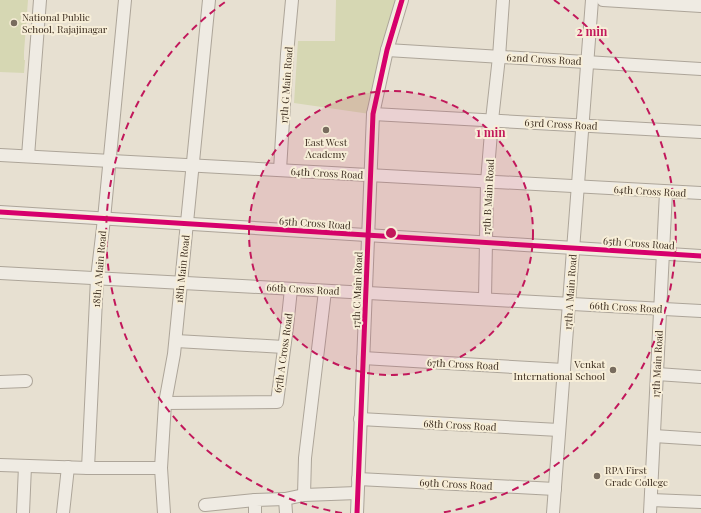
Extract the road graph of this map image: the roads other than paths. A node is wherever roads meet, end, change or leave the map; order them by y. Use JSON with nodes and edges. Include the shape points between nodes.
{"nodes":[{"id":1,"x":40,"y":0,"type":"edge"},
{"id":2,"x":125,"y":0,"type":"edge"},
{"id":3,"x":209,"y":0,"type":"edge"},
{"id":4,"x":292,"y":0,"type":"edge"},
{"id":5,"x":402,"y":0,"type":"edge"},
{"id":6,"x":503,"y":0,"type":"edge"},
{"id":7,"x":592,"y":0,"type":"edge"},
{"id":8,"x":603,"y":0,"type":"edge"},
{"id":9,"x":701,"y":6,"type":"edge"},
{"id":10,"x":387,"y":50,"type":"junction"},
{"id":11,"x":499,"y":57,"type":"junction"},
{"id":12,"x":587,"y":62,"type":"junction"},
{"id":13,"x":701,"y":69,"type":"edge"},
{"id":14,"x":373,"y":114,"type":"junction"},
{"id":15,"x":492,"y":120,"type":"junction"},
{"id":16,"x":582,"y":126,"type":"junction"},
{"id":17,"x":701,"y":132,"type":"edge"},
{"id":18,"x":0,"y":154,"type":"edge"},
{"id":19,"x":28,"y":156,"type":"junction"},
{"id":20,"x":110,"y":161,"type":"junction"},
{"id":21,"x":192,"y":165,"type":"junction"},
{"id":22,"x":280,"y":170,"type":"junction"},
{"id":23,"x":371,"y":175,"type":"junction"},
{"id":24,"x":488,"y":182,"type":"junction"},
{"id":25,"x":578,"y":187,"type":"junction"},
{"id":26,"x":666,"y":192,"type":"junction"},
{"id":27,"x":701,"y":194,"type":"edge"},
{"id":28,"x":0,"y":212,"type":"edge"},
{"id":29,"x":104,"y":219,"type":"junction"},
{"id":30,"x":187,"y":224,"type":"junction"},
{"id":31,"x":368,"y":235,"type":"junction"},
{"id":32,"x":485,"y":243,"type":"junction"},
{"id":33,"x":573,"y":248,"type":"junction"},
{"id":34,"x":663,"y":254,"type":"junction"},
{"id":35,"x":701,"y":256,"type":"edge"},
{"id":36,"x":0,"y":273,"type":"edge"},
{"id":37,"x":97,"y":278,"type":"junction"},
{"id":38,"x":181,"y":283,"type":"junction"},
{"id":39,"x":291,"y":289,"type":"junction"},
{"id":40,"x":325,"y":290,"type":"junction"},
{"id":41,"x":366,"y":293,"type":"junction"},
{"id":42,"x":485,"y":299,"type":"junction"},
{"id":43,"x":569,"y":304,"type":"junction"},
{"id":44,"x":660,"y":309,"type":"junction"},
{"id":45,"x":701,"y":311,"type":"edge"},
{"id":46,"x":176,"y":341,"type":"junction"},
{"id":47,"x":284,"y":347,"type":"junction"},
{"id":48,"x":363,"y":358,"type":"junction"},
{"id":49,"x":564,"y":370,"type":"junction"},
{"id":50,"x":657,"y":374,"type":"junction"},
{"id":51,"x":701,"y":377,"type":"edge"},
{"id":52,"x":26,"y":381,"type":"dead end"},
{"id":53,"x":0,"y":382,"type":"edge"},
{"id":54,"x":165,"y":403,"type":"junction"},
{"id":55,"x":360,"y":419,"type":"junction"},
{"id":56,"x":560,"y":430,"type":"junction"},
{"id":57,"x":654,"y":436,"type":"junction"},
{"id":58,"x":701,"y":439,"type":"edge"},
{"id":59,"x":0,"y":465,"type":"edge"},
{"id":60,"x":25,"y":466,"type":"junction"},
{"id":61,"x":68,"y":467,"type":"junction"},
{"id":62,"x":88,"y":468,"type":"junction"},
{"id":63,"x":161,"y":468,"type":"junction"},
{"id":64,"x":358,"y":479,"type":"junction"},
{"id":65,"x":555,"y":489,"type":"junction"},
{"id":66,"x":357,"y":492,"type":"junction"},
{"id":67,"x":304,"y":495,"type":"junction"},
{"id":68,"x":285,"y":499,"type":"junction"},
{"id":69,"x":255,"y":500,"type":"junction"},
{"id":70,"x":650,"y":500,"type":"junction"},
{"id":71,"x":701,"y":502,"type":"edge"},
{"id":72,"x":205,"y":505,"type":"dead end"},
{"id":73,"x":23,"y":513,"type":"edge"},
{"id":74,"x":63,"y":513,"type":"edge"},
{"id":75,"x":164,"y":513,"type":"edge"},
{"id":76,"x":255,"y":513,"type":"edge"},
{"id":77,"x":286,"y":513,"type":"edge"},
{"id":78,"x":356,"y":513,"type":"edge"},
{"id":79,"x":553,"y":513,"type":"edge"},
{"id":80,"x":650,"y":513,"type":"edge"}],
"edges":[{"from":1,"to":19,"type":"street"},
{"from":2,"to":20,"type":"street","name":"18th A Main Road"},
{"from":3,"to":21,"type":"street","name":"18th Main Road"},
{"from":4,"to":22,"type":"street","name":"17th G Main Road"},
{"from":5,"to":10,"type":"street","name":"17th C Main Road"},
{"from":6,"to":11,"type":"street","name":"17th B Main Road"},
{"from":7,"to":12,"type":"street","name":"17th A Main Road"},
{"from":8,"to":9,"type":"street"},
{"from":10,"to":11,"type":"street","name":"62nd Cross Road"},
{"from":10,"to":14,"type":"street","name":"17th C Main Road"},
{"from":11,"to":12,"type":"street","name":"62nd Cross Road"},
{"from":11,"to":15,"type":"street","name":"17th B Main Road"},
{"from":12,"to":13,"type":"street","name":"62nd Cross Road"},
{"from":12,"to":16,"type":"street","name":"17th A Main Road"},
{"from":14,"to":15,"type":"street","name":"63rd Cross Road"},
{"from":14,"to":23,"type":"street","name":"17th C Main Road"},
{"from":15,"to":16,"type":"street","name":"63rd Cross Road"},
{"from":15,"to":24,"type":"street","name":"17th B Main Road"},
{"from":16,"to":17,"type":"street","name":"63rd Cross Road"},
{"from":16,"to":25,"type":"street","name":"17th A Main Road"},
{"from":18,"to":19,"type":"street","name":"64th Cross Road"},
{"from":19,"to":20,"type":"street","name":"64th Cross Road"},
{"from":20,"to":21,"type":"street","name":"64th Cross Road"},
{"from":20,"to":29,"type":"street","name":"18th A Main Road"},
{"from":21,"to":22,"type":"street","name":"64th Cross Road"},
{"from":21,"to":30,"type":"street","name":"18th Main Road"},
{"from":22,"to":23,"type":"street","name":"64th Cross Road"},
{"from":23,"to":24,"type":"street","name":"64th Cross Road"},
{"from":23,"to":31,"type":"street","name":"17th C Main Road"},
{"from":24,"to":25,"type":"street","name":"64th Cross Road"},
{"from":24,"to":32,"type":"street","name":"17th B Main Road"},
{"from":25,"to":26,"type":"street","name":"64th Cross Road"},
{"from":25,"to":33,"type":"street","name":"17th A Main Road"},
{"from":26,"to":27,"type":"street","name":"64th Cross Road"},
{"from":26,"to":34,"type":"street","name":"17th Main Road"},
{"from":28,"to":29,"type":"street","name":"65th Cross Road"},
{"from":29,"to":30,"type":"street","name":"65th Cross Road"},
{"from":29,"to":37,"type":"street","name":"18th A Main Road"},
{"from":30,"to":31,"type":"street","name":"65th Cross Road"},
{"from":30,"to":38,"type":"street","name":"18th Main Road"},
{"from":31,"to":32,"type":"street","name":"65th Cross Road"},
{"from":31,"to":41,"type":"street","name":"17th C Main Road"},
{"from":32,"to":33,"type":"street","name":"65th Cross Road"},
{"from":32,"to":42,"type":"street","name":"17th B Main Road"},
{"from":33,"to":34,"type":"street","name":"65th Cross Road"},
{"from":33,"to":43,"type":"street","name":"17th A Main Road"},
{"from":34,"to":35,"type":"street","name":"65th Cross Road"},
{"from":34,"to":44,"type":"street","name":"17th Main Road"},
{"from":36,"to":37,"type":"street","name":"66th Cross Road"},
{"from":37,"to":38,"type":"street","name":"66th Cross Road"},
{"from":37,"to":62,"type":"street","name":"18th A Main Road"},
{"from":38,"to":39,"type":"street","name":"66th Cross Road"},
{"from":38,"to":46,"type":"street","name":"18th Main Road"},
{"from":39,"to":40,"type":"street","name":"66th Cross Road"},
{"from":39,"to":47,"type":"street","name":"67th A Cross Road"},
{"from":40,"to":41,"type":"street","name":"66th Cross Road"},
{"from":40,"to":67,"type":"street","via":[[305,458]]},
{"from":41,"to":42,"type":"street","name":"66th Cross Road"},
{"from":41,"to":48,"type":"street","name":"17th C Main Road"},
{"from":42,"to":43,"type":"street","name":"66th Cross Road"},
{"from":43,"to":44,"type":"street","name":"66th Cross Road"},
{"from":43,"to":49,"type":"street","name":"17th A Main Road"},
{"from":44,"to":45,"type":"street","name":"66th Cross Road"},
{"from":44,"to":50,"type":"street","name":"17th Main Road"},
{"from":46,"to":47,"type":"street"},
{"from":46,"to":54,"type":"street","name":"18th Main Road"},
{"from":47,"to":54,"type":"street","name":"67th A Cross Road","via":[[277,402]]},
{"from":48,"to":49,"type":"street","name":"67th Cross Road"},
{"from":48,"to":55,"type":"street","name":"17th C Main Road"},
{"from":49,"to":56,"type":"street","name":"17th A Main Road"},
{"from":50,"to":51,"type":"street"},
{"from":50,"to":57,"type":"street","name":"17th Main Road"},
{"from":52,"to":53,"type":"street"},
{"from":54,"to":63,"type":"street","name":"18th Main Road"},
{"from":55,"to":56,"type":"street","name":"68th Cross Road"},
{"from":55,"to":64,"type":"street","name":"17th C Main Road"},
{"from":56,"to":65,"type":"street","name":"17th A Main Road"},
{"from":57,"to":58,"type":"street"},
{"from":57,"to":70,"type":"street","name":"17th Main Road"},
{"from":59,"to":60,"type":"street"},
{"from":60,"to":61,"type":"street"},
{"from":60,"to":73,"type":"street"},
{"from":61,"to":62,"type":"street"},
{"from":61,"to":74,"type":"street"},
{"from":62,"to":63,"type":"street"},
{"from":63,"to":75,"type":"street","name":"18th Main Road"},
{"from":64,"to":65,"type":"street","name":"69th Cross Road"},
{"from":64,"to":66,"type":"street","name":"17th C Main Road"},
{"from":65,"to":79,"type":"street","name":"17th A Main Road"},
{"from":66,"to":67,"type":"street"},
{"from":66,"to":78,"type":"street","name":"17th C Main Road"},
{"from":67,"to":68,"type":"street"},
{"from":68,"to":69,"type":"street"},
{"from":68,"to":77,"type":"street"},
{"from":69,"to":72,"type":"street"},
{"from":69,"to":76,"type":"street"},
{"from":70,"to":71,"type":"street"},
{"from":70,"to":80,"type":"street","name":"17th Main Road"}]}
